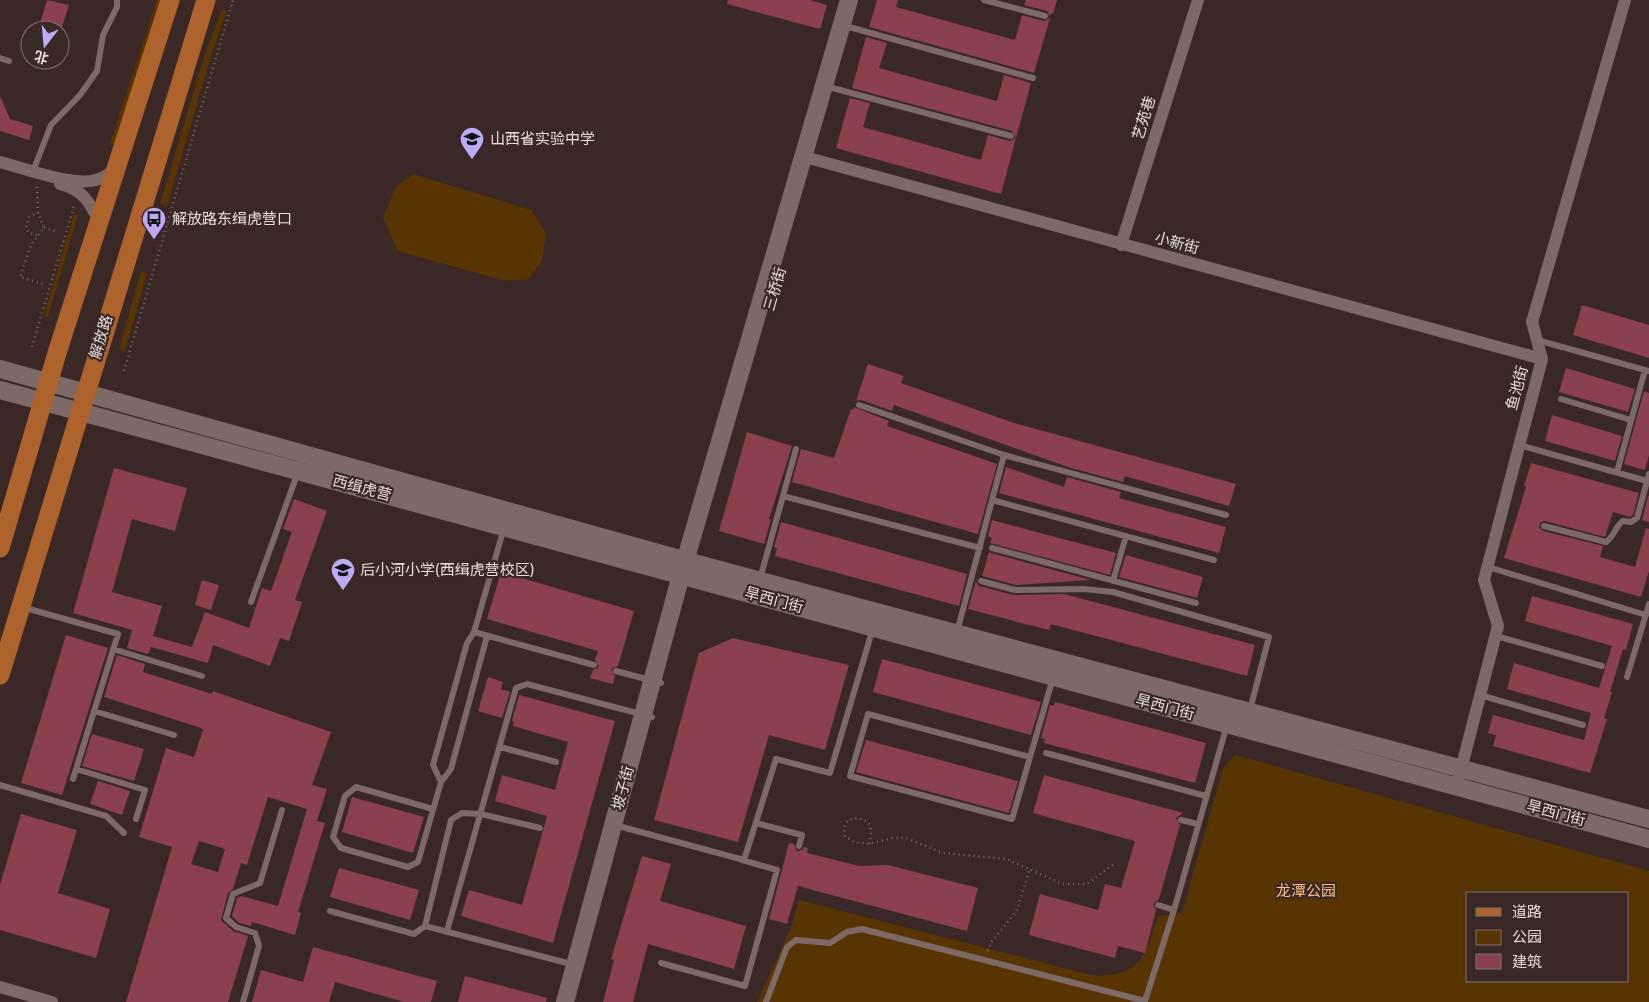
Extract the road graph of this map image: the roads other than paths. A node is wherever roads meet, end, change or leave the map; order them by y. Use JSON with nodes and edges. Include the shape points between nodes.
{"nodes":[{"id":1,"x":118,"y":0,"type":"edge"},
{"id":2,"x":170,"y":0,"type":"edge"},
{"id":3,"x":206,"y":0,"type":"edge"},
{"id":4,"x":849,"y":0,"type":"edge"},
{"id":5,"x":858,"y":0,"type":"edge"},
{"id":6,"x":984,"y":0,"type":"edge"},
{"id":7,"x":1198,"y":0,"type":"edge"},
{"id":8,"x":1625,"y":0,"type":"edge"},
{"id":9,"x":1045,"y":16,"type":"dead end"},
{"id":10,"x":846,"y":26,"type":"junction"},
{"id":11,"x":0,"y":58,"type":"edge"},
{"id":12,"x":9,"y":61,"type":"dead end"},
{"id":13,"x":1033,"y":78,"type":"dead end"},
{"id":14,"x":829,"y":87,"type":"junction"},
{"id":15,"x":1011,"y":136,"type":"dead end"},
{"id":16,"x":809,"y":159,"type":"junction"},
{"id":17,"x":0,"y":162,"type":"edge"},
{"id":18,"x":0,"y":167,"type":"edge"},
{"id":19,"x":116,"y":168,"type":"junction"},
{"id":20,"x":33,"y":170,"type":"junction"},
{"id":21,"x":98,"y":222,"type":"junction"},
{"id":22,"x":1121,"y":245,"type":"junction"},
{"id":23,"x":1537,"y":340,"type":"junction"},
{"id":24,"x":1542,"y":359,"type":"junction"},
{"id":25,"x":0,"y":369,"type":"edge"},
{"id":26,"x":1647,"y":371,"type":"edge"},
{"id":27,"x":48,"y":382,"type":"junction"},
{"id":28,"x":0,"y":390,"type":"edge"},
{"id":29,"x":84,"y":392,"type":"junction"},
{"id":30,"x":1561,"y":399,"type":"dead end"},
{"id":31,"x":42,"y":402,"type":"junction"},
{"id":32,"x":859,"y":405,"type":"dead end"},
{"id":33,"x":79,"y":412,"type":"junction"},
{"id":34,"x":1632,"y":420,"type":"junction"},
{"id":35,"x":1519,"y":445,"type":"junction"},
{"id":36,"x":796,"y":449,"type":"dead end"},
{"id":37,"x":1004,"y":455,"type":"junction"},
{"id":38,"x":298,"y":471,"type":"junction"},
{"id":39,"x":1616,"y":472,"type":"junction"},
{"id":40,"x":1649,"y":474,"type":"edge"},
{"id":41,"x":1647,"y":481,"type":"junction"},
{"id":42,"x":783,"y":496,"type":"junction"},
{"id":43,"x":992,"y":500,"type":"junction"},
{"id":44,"x":1226,"y":515,"type":"dead end"},
{"id":45,"x":1544,"y":526,"type":"dead end"},
{"id":46,"x":504,"y":527,"type":"junction"},
{"id":47,"x":1126,"y":536,"type":"junction"},
{"id":48,"x":0,"y":548,"type":"edge"},
{"id":49,"x":980,"y":548,"type":"junction"},
{"id":50,"x":992,"y":548,"type":"dead end"},
{"id":51,"x":1214,"y":560,"type":"dead end"},
{"id":52,"x":1488,"y":567,"type":"junction"},
{"id":53,"x":688,"y":569,"type":"junction"},
{"id":54,"x":760,"y":581,"type":"junction"},
{"id":55,"x":981,"y":581,"type":"dead end"},
{"id":56,"x":1113,"y":581,"type":"junction"},
{"id":57,"x":251,"y":602,"type":"dead end"},
{"id":58,"x":1196,"y":603,"type":"dead end"},
{"id":59,"x":1649,"y":604,"type":"edge"},
{"id":60,"x":20,"y":606,"type":"junction"},
{"id":61,"x":1646,"y":615,"type":"junction"},
{"id":62,"x":873,"y":627,"type":"junction"},
{"id":63,"x":474,"y":632,"type":"junction"},
{"id":64,"x":957,"y":634,"type":"junction"},
{"id":65,"x":487,"y":636,"type":"junction"},
{"id":66,"x":1496,"y":636,"type":"junction"},
{"id":67,"x":113,"y":649,"type":"junction"},
{"id":68,"x":594,"y":665,"type":"dead end"},
{"id":69,"x":1602,"y":666,"type":"dead end"},
{"id":70,"x":616,"y":671,"type":"dead end"},
{"id":71,"x":0,"y":675,"type":"edge"},
{"id":72,"x":202,"y":676,"type":"dead end"},
{"id":73,"x":1053,"y":676,"type":"junction"},
{"id":74,"x":1627,"y":677,"type":"dead end"},
{"id":75,"x":657,"y":682,"type":"junction"},
{"id":76,"x":1480,"y":695,"type":"junction"},
{"id":77,"x":94,"y":711,"type":"junction"},
{"id":78,"x":1250,"y":711,"type":"junction"},
{"id":79,"x":647,"y":716,"type":"junction"},
{"id":80,"x":1228,"y":724,"type":"junction"},
{"id":81,"x":1583,"y":725,"type":"dead end"},
{"id":82,"x":174,"y":735,"type":"dead end"},
{"id":83,"x":500,"y":747,"type":"junction"},
{"id":84,"x":1046,"y":753,"type":"dead end"},
{"id":85,"x":1030,"y":757,"type":"junction"},
{"id":86,"x":556,"y":762,"type":"dead end"},
{"id":87,"x":1461,"y":768,"type":"junction"},
{"id":88,"x":76,"y":769,"type":"junction"},
{"id":89,"x":73,"y":779,"type":"dead end"},
{"id":90,"x":441,"y":782,"type":"junction"},
{"id":91,"x":0,"y":785,"type":"edge"},
{"id":92,"x":1457,"y":786,"type":"junction"},
{"id":93,"x":1206,"y":796,"type":"junction"},
{"id":94,"x":433,"y":808,"type":"junction"},
{"id":95,"x":282,"y":810,"type":"dead end"},
{"id":96,"x":481,"y":814,"type":"junction"},
{"id":97,"x":136,"y":818,"type":"dead end"},
{"id":98,"x":1649,"y":819,"type":"edge"},
{"id":99,"x":1181,"y":820,"type":"dead end"},
{"id":100,"x":756,"y":823,"type":"junction"},
{"id":101,"x":1198,"y":824,"type":"junction"},
{"id":102,"x":622,"y":827,"type":"junction"},
{"id":103,"x":540,"y":828,"type":"dead end"},
{"id":104,"x":124,"y":833,"type":"dead end"},
{"id":105,"x":1649,"y":839,"type":"edge"},
{"id":106,"x":799,"y":846,"type":"dead end"},
{"id":107,"x":742,"y":860,"type":"junction"},
{"id":108,"x":1158,"y":905,"type":"dead end"},
{"id":109,"x":1174,"y":910,"type":"junction"},
{"id":110,"x":330,"y":911,"type":"dead end"},
{"id":111,"x":425,"y":926,"type":"junction"},
{"id":112,"x":448,"y":931,"type":"junction"},
{"id":113,"x":661,"y":963,"type":"dead end"},
{"id":114,"x":579,"y":966,"type":"junction"},
{"id":115,"x":0,"y":987,"type":"edge"},
{"id":116,"x":52,"y":1002,"type":"edge"},
{"id":117,"x":243,"y":1002,"type":"edge"},
{"id":118,"x":565,"y":1002,"type":"edge"},
{"id":119,"x":574,"y":1002,"type":"edge"},
{"id":120,"x":766,"y":1002,"type":"edge"}],
"edges":[{"from":1,"to":20,"type":"lane","via":[[102,35],[97,71],[80,95],[51,125]]},
{"from":2,"to":19,"type":"main road"},
{"from":3,"to":29,"type":"main road","name":"解放路"},
{"from":4,"to":10,"type":"main road","name":"三桥街"},
{"from":5,"to":10,"type":"main road","name":"三桥街"},
{"from":6,"to":9,"type":"lane"},
{"from":7,"to":22,"type":"street","name":"艺苑巷"},
{"from":8,"to":23,"type":"street","name":"鱼池街","via":[[1532,322]]},
{"from":10,"to":13,"type":"lane"},
{"from":10,"to":14,"type":"main road","name":"三桥街"},
{"from":11,"to":12,"type":"lane"},
{"from":14,"to":15,"type":"lane"},
{"from":14,"to":16,"type":"main road","name":"三桥街"},
{"from":16,"to":22,"type":"street","name":"小新街"},
{"from":16,"to":53,"type":"main road","name":"三桥街"},
{"from":17,"to":20,"type":"street"},
{"from":18,"to":21,"type":"street","via":[[70,186],[89,200]]},
{"from":19,"to":20,"type":"street","via":[[95,181],[72,181]]},
{"from":19,"to":21,"type":"main road"},
{"from":21,"to":27,"type":"main road"},
{"from":22,"to":24,"type":"street","name":"小新街"},
{"from":23,"to":24,"type":"street","name":"鱼池街"},
{"from":23,"to":26,"type":"lane"},
{"from":24,"to":35,"type":"street","name":"鱼池街"},
{"from":25,"to":27,"type":"main road","name":"西缉虎营"},
{"from":26,"to":34,"type":"lane"},
{"from":27,"to":29,"type":"main road","name":"西缉虎营"},
{"from":27,"to":31,"type":"main road"},
{"from":28,"to":31,"type":"main road","name":"西缉虎营"},
{"from":29,"to":33,"type":"main road","name":"解放路"},
{"from":29,"to":53,"type":"main road","name":"西缉虎营"},
{"from":30,"to":34,"type":"lane"},
{"from":31,"to":33,"type":"main road","name":"西缉虎营"},
{"from":31,"to":48,"type":"main road"},
{"from":32,"to":37,"type":"lane"},
{"from":33,"to":38,"type":"main road","name":"西缉虎营"},
{"from":33,"to":60,"type":"main road","name":"解放路"},
{"from":34,"to":39,"type":"lane"},
{"from":35,"to":39,"type":"lane"},
{"from":35,"to":52,"type":"street","name":"鱼池街"},
{"from":36,"to":42,"type":"lane"},
{"from":37,"to":43,"type":"lane"},
{"from":37,"to":44,"type":"lane"},
{"from":38,"to":46,"type":"main road","name":"西缉虎营"},
{"from":38,"to":57,"type":"lane"},
{"from":39,"to":41,"type":"lane"},
{"from":40,"to":41,"type":"lane"},
{"from":41,"to":45,"type":"lane","via":[[1637,518],[1618,525],[1614,536],[1606,542]]},
{"from":42,"to":49,"type":"lane"},
{"from":42,"to":54,"type":"lane"},
{"from":43,"to":47,"type":"lane"},
{"from":43,"to":49,"type":"lane"},
{"from":46,"to":53,"type":"main road","name":"西缉虎营"},
{"from":46,"to":63,"type":"lane"},
{"from":47,"to":51,"type":"lane"},
{"from":47,"to":56,"type":"lane"},
{"from":49,"to":64,"type":"lane"},
{"from":50,"to":56,"type":"lane"},
{"from":52,"to":61,"type":"lane"},
{"from":52,"to":66,"type":"street","name":"鱼池街","via":[[1484,580],[1498,626]]},
{"from":53,"to":54,"type":"main road","name":"旱西门街"},
{"from":53,"to":62,"type":"main road","name":"旱西门街"},
{"from":53,"to":75,"type":"main road","name":"坡子街"},
{"from":54,"to":64,"type":"main road","name":"旱西门街"},
{"from":55,"to":78,"type":"lane","via":[[1015,590],[1112,592],[1269,637]]},
{"from":56,"to":58,"type":"lane"},
{"from":59,"to":61,"type":"lane"},
{"from":60,"to":67,"type":"lane","via":[[118,634]]},
{"from":60,"to":71,"type":"main road","name":"解放路"},
{"from":61,"to":74,"type":"lane"},
{"from":62,"to":73,"type":"main road","name":"旱西门街"},
{"from":62,"to":100,"type":"lane","via":[[830,773],[776,759]]},
{"from":63,"to":65,"type":"lane"},
{"from":63,"to":90,"type":"lane","via":[[467,643],[433,765]]},
{"from":64,"to":78,"type":"main road","name":"旱西门街"},
{"from":65,"to":68,"type":"lane"},
{"from":65,"to":90,"type":"lane","via":[[451,769]]},
{"from":66,"to":69,"type":"lane"},
{"from":66,"to":76,"type":"street","name":"鱼池街"},
{"from":67,"to":72,"type":"lane"},
{"from":67,"to":77,"type":"lane"},
{"from":70,"to":75,"type":"lane"},
{"from":73,"to":80,"type":"main road","name":"旱西门街"},
{"from":73,"to":85,"type":"lane"},
{"from":75,"to":79,"type":"main road","name":"坡子街"},
{"from":76,"to":81,"type":"lane"},
{"from":76,"to":87,"type":"street","name":"鱼池街"},
{"from":77,"to":82,"type":"lane"},
{"from":77,"to":88,"type":"lane"},
{"from":78,"to":87,"type":"main road","name":"旱西门街"},
{"from":79,"to":83,"type":"lane","via":[[527,684],[516,688]]},
{"from":79,"to":102,"type":"main road","name":"坡子街"},
{"from":79,"to":114,"type":"main road","name":"坡子街"},
{"from":80,"to":92,"type":"main road","name":"旱西门街"},
{"from":80,"to":93,"type":"lane"},
{"from":83,"to":86,"type":"lane"},
{"from":83,"to":96,"type":"lane"},
{"from":84,"to":93,"type":"lane"},
{"from":85,"to":85,"type":"lane","via":[[1012,819],[850,776],[868,714]]},
{"from":87,"to":92,"type":"street","name":"鱼池街"},
{"from":87,"to":98,"type":"main road","name":"旱西门街"},
{"from":88,"to":89,"type":"lane"},
{"from":88,"to":97,"type":"lane","via":[[146,790]]},
{"from":90,"to":94,"type":"lane"},
{"from":91,"to":104,"type":"lane","via":[[106,816]]},
{"from":92,"to":105,"type":"main road","name":"旱西门街"},
{"from":93,"to":101,"type":"lane"},
{"from":94,"to":94,"type":"lane","via":[[418,862],[408,867],[341,848],[333,837],[345,796],[356,787]]},
{"from":95,"to":117,"type":"lane","via":[[260,883],[232,894],[226,918],[236,927],[255,934],[259,946]]},
{"from":96,"to":103,"type":"lane"},
{"from":96,"to":111,"type":"lane","via":[[462,813],[451,820]]},
{"from":96,"to":112,"type":"lane"},
{"from":99,"to":101,"type":"lane"},
{"from":100,"to":106,"type":"lane","via":[[802,835]]},
{"from":100,"to":107,"type":"lane"},
{"from":101,"to":109,"type":"lane"},
{"from":102,"to":107,"type":"lane"},
{"from":102,"to":114,"type":"main road","name":"坡子街"},
{"from":107,"to":113,"type":"lane","via":[[777,870],[745,986]]},
{"from":108,"to":109,"type":"lane"},
{"from":109,"to":120,"type":"lane","via":[[1145,1001],[862,929],[847,932],[830,943],[796,940],[787,947]]},
{"from":110,"to":111,"type":"lane","via":[[414,934]]},
{"from":111,"to":112,"type":"lane"},
{"from":112,"to":114,"type":"lane"},
{"from":114,"to":118,"type":"main road","name":"坡子街"},
{"from":114,"to":119,"type":"main road","name":"坡子街"},
{"from":115,"to":116,"type":"street"}]}
